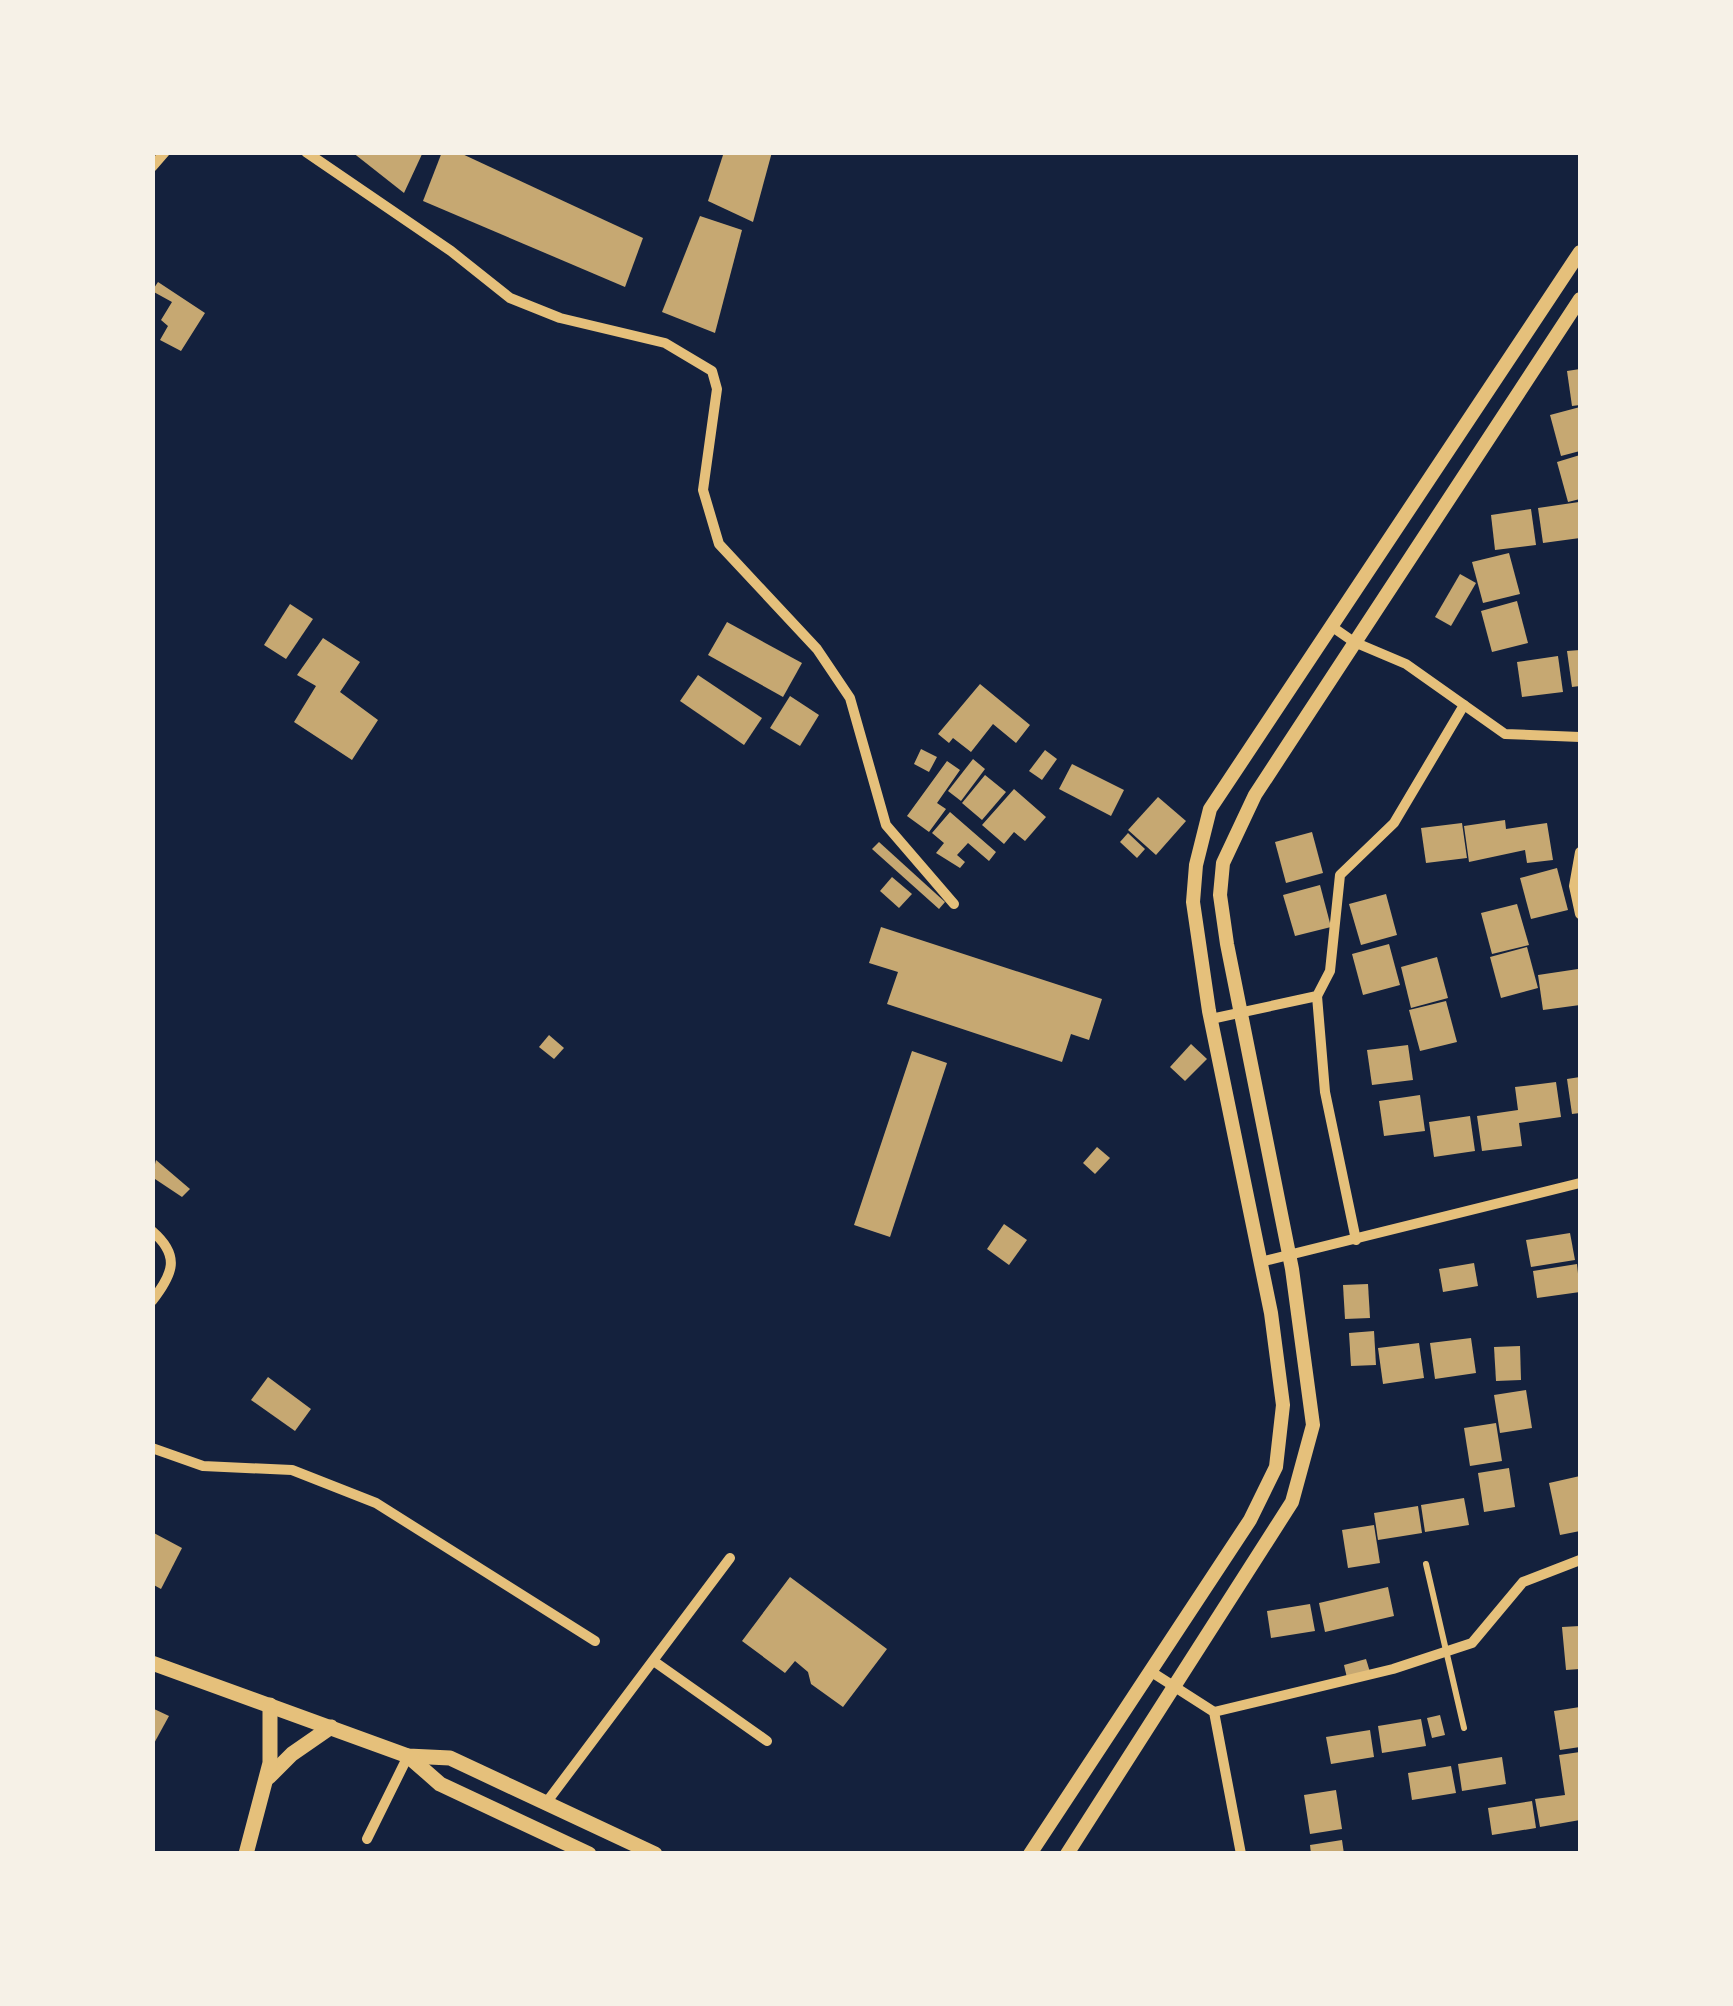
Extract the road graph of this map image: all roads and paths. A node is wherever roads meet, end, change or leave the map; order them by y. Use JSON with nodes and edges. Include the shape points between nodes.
{"nodes":[{"id":1,"x":165,"y":152,"type":"edge"},
{"id":2,"x":306,"y":152,"type":"edge"},
{"id":3,"x":152,"y":167,"type":"edge"},
{"id":4,"x":1580,"y":252,"type":"edge"},
{"id":5,"x":1580,"y":299,"type":"edge"},
{"id":6,"x":1331,"y":626,"type":"junction"},
{"id":7,"x":1354,"y":642,"type":"junction"},
{"id":8,"x":1464,"y":705,"type":"junction"},
{"id":9,"x":1580,"y":737,"type":"edge"},
{"id":10,"x":1580,"y":852,"type":"edge"},
{"id":11,"x":954,"y":904,"type":"dead end"},
{"id":12,"x":1580,"y":914,"type":"edge"},
{"id":13,"x":1317,"y":996,"type":"junction"},
{"id":14,"x":1242,"y":1012,"type":"junction"},
{"id":15,"x":1210,"y":1019,"type":"junction"},
{"id":16,"x":1580,"y":1183,"type":"edge"},
{"id":17,"x":152,"y":1232,"type":"edge"},
{"id":18,"x":1356,"y":1240,"type":"junction"},
{"id":19,"x":1290,"y":1257,"type":"junction"},
{"id":20,"x":1260,"y":1262,"type":"junction"},
{"id":21,"x":152,"y":1301,"type":"edge"},
{"id":22,"x":152,"y":1448,"type":"edge"},
{"id":23,"x":730,"y":1558,"type":"dead end"},
{"id":24,"x":1575,"y":1561,"type":"edge"},
{"id":25,"x":1426,"y":1564,"type":"dead end"},
{"id":26,"x":1580,"y":1570,"type":"edge"},
{"id":27,"x":595,"y":1640,"type":"dead end"},
{"id":28,"x":1446,"y":1653,"type":"junction"},
{"id":29,"x":152,"y":1662,"type":"edge"},
{"id":30,"x":655,"y":1662,"type":"junction"},
{"id":31,"x":1150,"y":1671,"type":"junction"},
{"id":32,"x":1175,"y":1688,"type":"junction"},
{"id":33,"x":270,"y":1705,"type":"junction"},
{"id":34,"x":1214,"y":1712,"type":"junction"},
{"id":35,"x":330,"y":1727,"type":"junction"},
{"id":36,"x":1464,"y":1728,"type":"dead end"},
{"id":37,"x":767,"y":1741,"type":"dead end"},
{"id":38,"x":408,"y":1756,"type":"junction"},
{"id":39,"x":266,"y":1780,"type":"junction"},
{"id":40,"x":546,"y":1803,"type":"junction"},
{"id":41,"x":366,"y":1839,"type":"dead end"},
{"id":42,"x":246,"y":1854,"type":"edge"},
{"id":43,"x":589,"y":1854,"type":"edge"},
{"id":44,"x":655,"y":1854,"type":"edge"},
{"id":45,"x":1030,"y":1854,"type":"edge"},
{"id":46,"x":1067,"y":1854,"type":"edge"},
{"id":47,"x":1240,"y":1854,"type":"edge"}],
"edges":[{"from":1,"to":3,"type":"street"},
{"from":2,"to":11,"type":"street","via":[[510,298],[665,344],[712,371],[717,389],[703,490],[720,544],[817,650],[850,698],[886,825]]},
{"from":4,"to":6,"type":"street"},
{"from":5,"to":7,"type":"street"},
{"from":6,"to":7,"type":"street"},
{"from":6,"to":15,"type":"street","via":[[1210,809],[1193,902]]},
{"from":7,"to":8,"type":"street","via":[[1406,664]]},
{"from":7,"to":14,"type":"street","via":[[1254,795],[1223,864],[1220,896]]},
{"from":8,"to":9,"type":"street","via":[[1505,734]]},
{"from":8,"to":13,"type":"street","via":[[1394,822],[1340,875],[1330,970]]},
{"from":10,"to":12,"type":"street","via":[[1574,886]]},
{"from":13,"to":14,"type":"street"},
{"from":13,"to":18,"type":"street","via":[[1325,1092]]},
{"from":14,"to":15,"type":"street"},
{"from":14,"to":19,"type":"street"},
{"from":15,"to":20,"type":"street"},
{"from":16,"to":18,"type":"street"},
{"from":17,"to":21,"type":"street","via":[[170,1249],[173,1264]]},
{"from":18,"to":19,"type":"street"},
{"from":19,"to":20,"type":"street"},
{"from":19,"to":32,"type":"street","via":[[1312,1409],[1306,1462],[1292,1502]]},
{"from":20,"to":31,"type":"street","via":[[1283,1405],[1276,1467],[1250,1520]]},
{"from":22,"to":27,"type":"street","via":[[203,1466],[292,1470],[376,1503]]},
{"from":23,"to":30,"type":"street"},
{"from":24,"to":26,"type":"street"},
{"from":24,"to":28,"type":"street","via":[[1523,1582],[1484,1632]]},
{"from":25,"to":28,"type":"lane"},
{"from":28,"to":34,"type":"street"},
{"from":28,"to":36,"type":"lane"},
{"from":29,"to":33,"type":"main road"},
{"from":30,"to":37,"type":"street"},
{"from":30,"to":40,"type":"street"},
{"from":31,"to":32,"type":"street"},
{"from":31,"to":45,"type":"street"},
{"from":32,"to":34,"type":"street"},
{"from":32,"to":46,"type":"street"},
{"from":33,"to":35,"type":"main road"},
{"from":33,"to":39,"type":"main road"},
{"from":34,"to":47,"type":"street"},
{"from":35,"to":38,"type":"main road"},
{"from":35,"to":39,"type":"main road"},
{"from":38,"to":40,"type":"main road","via":[[450,1758]]},
{"from":38,"to":41,"type":"street"},
{"from":38,"to":43,"type":"main road","via":[[440,1784]]},
{"from":39,"to":42,"type":"main road"},
{"from":40,"to":44,"type":"main road"}]}
